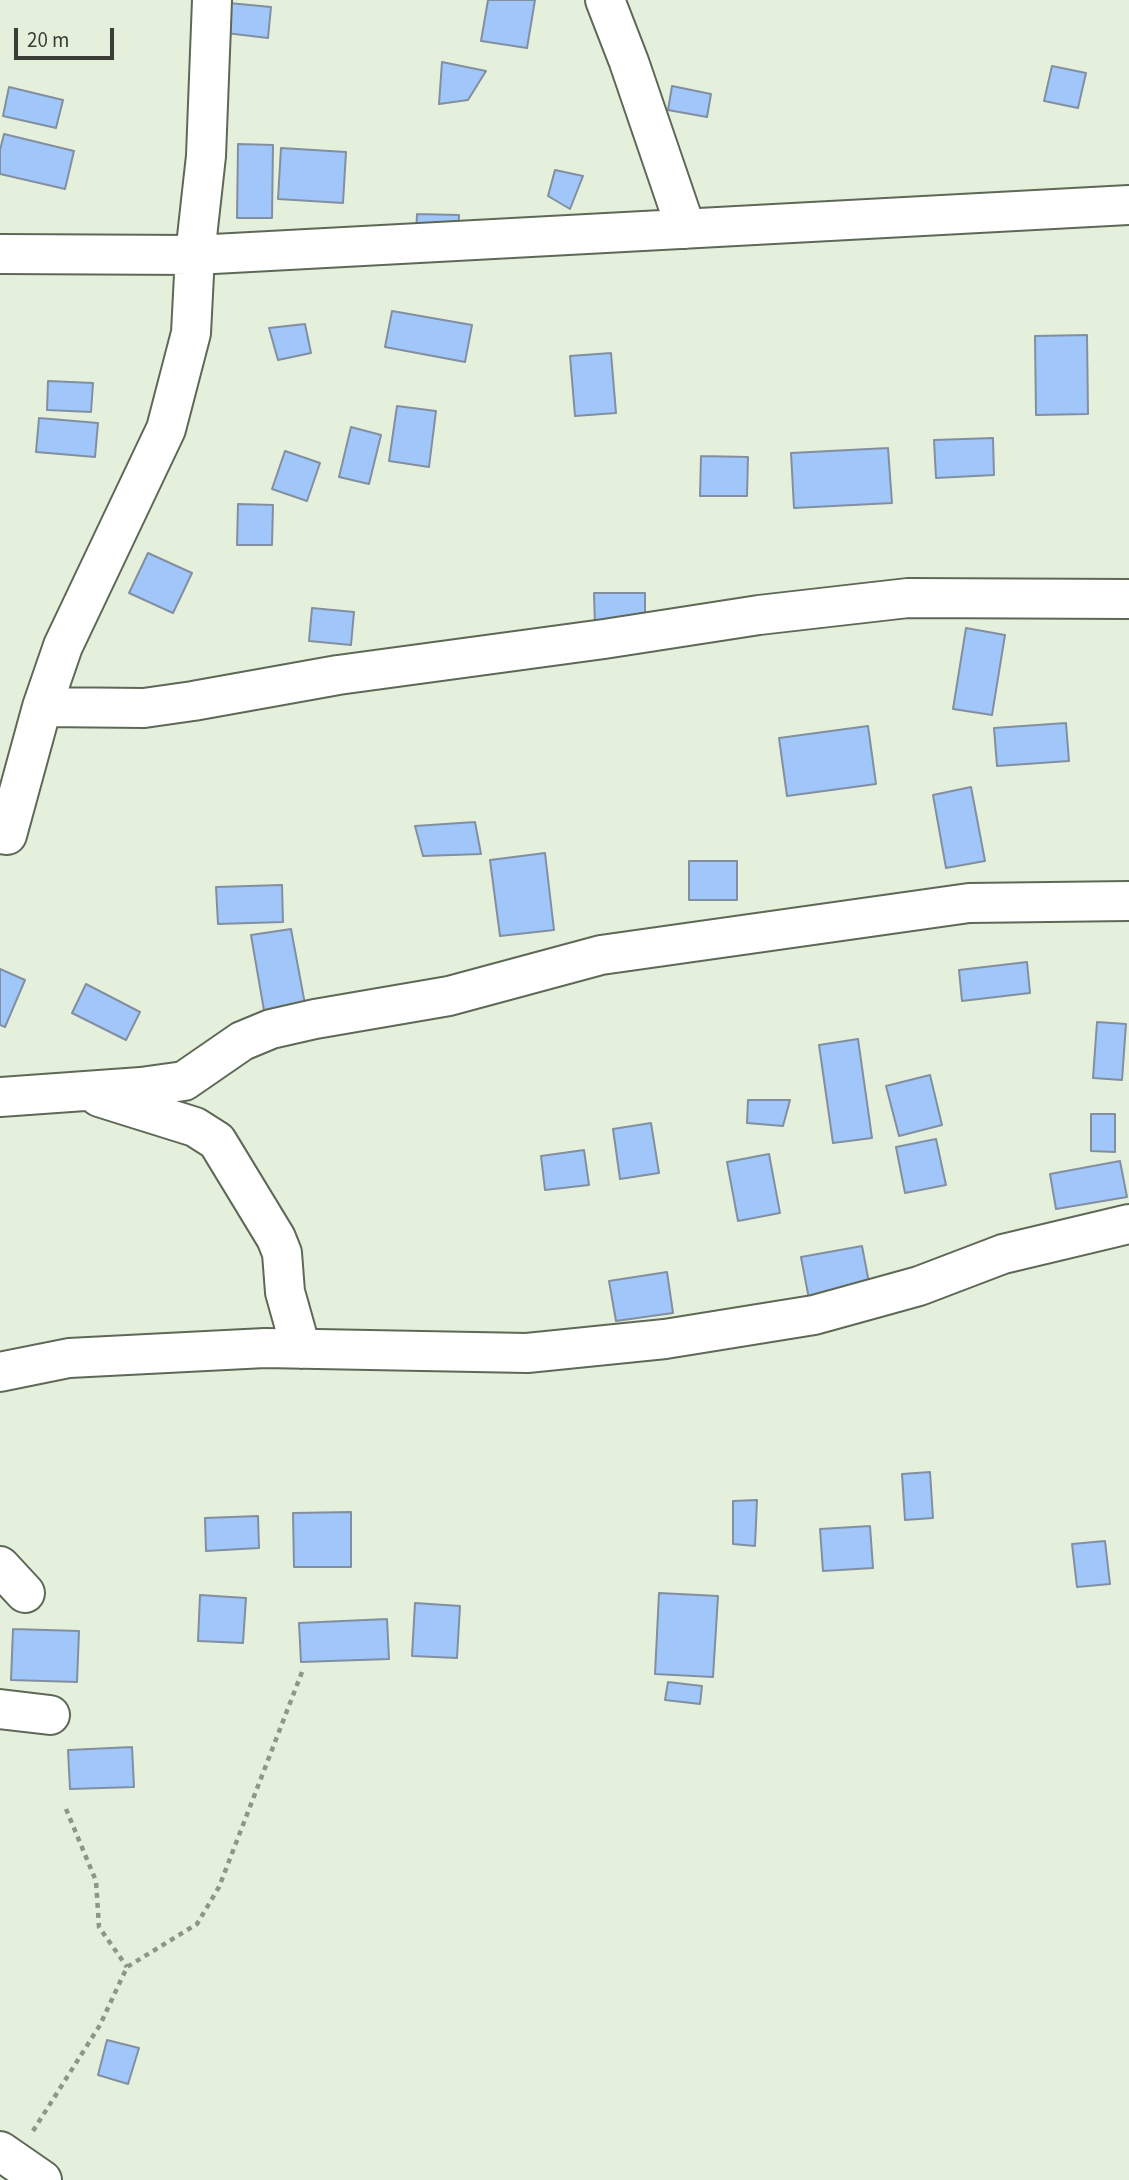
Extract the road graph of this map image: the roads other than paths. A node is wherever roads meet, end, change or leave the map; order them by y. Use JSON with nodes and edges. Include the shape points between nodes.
{"nodes":[{"id":1,"x":212,"y":0,"type":"edge"},
{"id":2,"x":605,"y":0,"type":"edge"},
{"id":3,"x":1129,"y":205,"type":"edge"},
{"id":4,"x":686,"y":229,"type":"junction"},
{"id":5,"x":0,"y":254,"type":"edge"},
{"id":6,"x":195,"y":255,"type":"junction"},
{"id":7,"x":1129,"y":599,"type":"edge"},
{"id":8,"x":42,"y":707,"type":"junction"},
{"id":9,"x":2,"y":841,"type":"edge"},
{"id":10,"x":1129,"y":901,"type":"edge"},
{"id":11,"x":80,"y":1091,"type":"junction"},
{"id":12,"x":0,"y":1097,"type":"edge"},
{"id":13,"x":1129,"y":1224,"type":"edge"},
{"id":14,"x":301,"y":1349,"type":"junction"},
{"id":15,"x":0,"y":1372,"type":"edge"},
{"id":16,"x":0,"y":1566,"type":"edge"},
{"id":17,"x":25,"y":1593,"type":"dead end"},
{"id":18,"x":0,"y":1709,"type":"edge"},
{"id":19,"x":50,"y":1715,"type":"dead end"}],
"edges":[{"from":1,"to":6,"type":"street","via":[[206,156]]},
{"from":2,"to":4,"type":"street"},
{"from":3,"to":4,"type":"street"},
{"from":4,"to":6,"type":"street"},
{"from":5,"to":6,"type":"street"},
{"from":6,"to":8,"type":"street","via":[[191,333],[166,429],[63,646]]},
{"from":7,"to":8,"type":"street","via":[[908,598],[351,673],[169,705]]},
{"from":8,"to":9,"type":"street"},
{"from":10,"to":11,"type":"street","via":[[969,903],[601,956],[449,996],[271,1029],[242,1041],[184,1081]]},
{"from":11,"to":12,"type":"street"},
{"from":11,"to":14,"type":"street","via":[[195,1127],[217,1141],[276,1238]]},
{"from":13,"to":14,"type":"street","via":[[1003,1255],[919,1286],[814,1315],[665,1339],[527,1353]]},
{"from":14,"to":15,"type":"street","via":[[69,1358]]},
{"from":16,"to":17,"type":"street"},
{"from":18,"to":19,"type":"street"}]}
